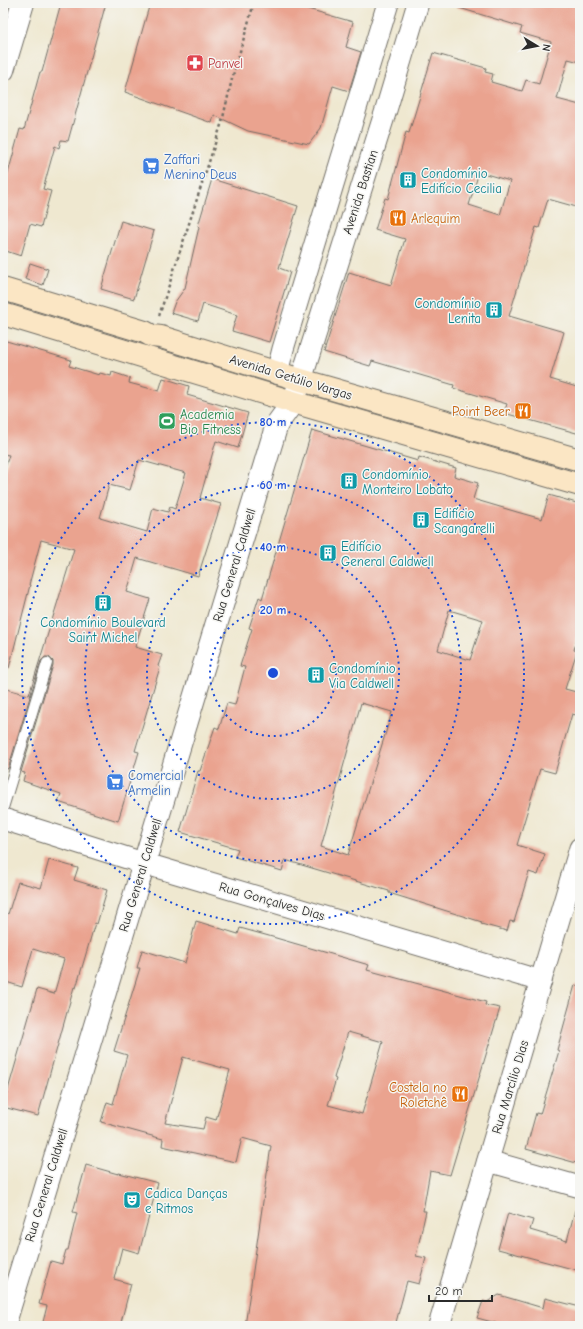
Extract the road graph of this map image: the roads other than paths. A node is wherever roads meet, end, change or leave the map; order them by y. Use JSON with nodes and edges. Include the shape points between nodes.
{"nodes":[{"id":1,"x":22,"y":3,"type":"edge"},
{"id":2,"x":388,"y":3,"type":"edge"},
{"id":3,"x":418,"y":3,"type":"edge"},
{"id":4,"x":3,"y":70,"type":"edge"},
{"id":5,"x":358,"y":101,"type":"junction"},
{"id":6,"x":386,"y":110,"type":"junction"},
{"id":7,"x":3,"y":290,"type":"edge"},
{"id":8,"x":3,"y":314,"type":"edge"},
{"id":9,"x":277,"y":373,"type":"junction"},
{"id":10,"x":300,"y":380,"type":"junction"},
{"id":11,"x":272,"y":395,"type":"junction"},
{"id":12,"x":293,"y":402,"type":"junction"},
{"id":13,"x":277,"y":424,"type":"junction"},
{"id":14,"x":580,"y":460,"type":"edge"},
{"id":15,"x":580,"y":486,"type":"edge"},
{"id":16,"x":47,"y":662,"type":"dead end"},
{"id":17,"x":3,"y":808,"type":"edge"},
{"id":18,"x":3,"y":819,"type":"edge"},
{"id":19,"x":580,"y":848,"type":"edge"},
{"id":20,"x":143,"y":863,"type":"junction"},
{"id":21,"x":541,"y":981,"type":"junction"},
{"id":22,"x":488,"y":1161,"type":"junction"},
{"id":23,"x":580,"y":1187,"type":"edge"},
{"id":24,"x":4,"y":1326,"type":"edge"},
{"id":25,"x":439,"y":1326,"type":"edge"}],
"edges":[{"from":1,"to":4,"type":"street"},
{"from":2,"to":5,"type":"street"},
{"from":3,"to":6,"type":"street","name":"Avenida Bastian"},
{"from":5,"to":6,"type":"street"},
{"from":5,"to":9,"type":"street"},
{"from":6,"to":10,"type":"street","name":"Avenida Bastian"},
{"from":7,"to":9,"type":"main road","name":"Avenida Getúlio Vargas"},
{"from":8,"to":11,"type":"main road","name":"Avenida Getúlio Vargas"},
{"from":9,"to":10,"type":"main road","name":"Avenida Getúlio Vargas"},
{"from":9,"to":11,"type":"street","name":"Rua General Caldwell"},
{"from":10,"to":12,"type":"street","name":"Rua General Caldwell"},
{"from":10,"to":14,"type":"main road","name":"Avenida Getúlio Vargas"},
{"from":11,"to":12,"type":"main road","name":"Avenida Getúlio Vargas"},
{"from":11,"to":13,"type":"street","name":"Rua General Caldwell"},
{"from":12,"to":13,"type":"street","name":"Rua General Caldwell"},
{"from":12,"to":15,"type":"main road","name":"Avenida Getúlio Vargas"},
{"from":13,"to":20,"type":"street","name":"Rua General Caldwell"},
{"from":16,"to":17,"type":"lane"},
{"from":18,"to":20,"type":"street","name":"Rua Gonçalves Dias"},
{"from":19,"to":21,"type":"street","name":"Rua Marcílio Dias"},
{"from":20,"to":21,"type":"street","name":"Rua Gonçalves Dias"},
{"from":20,"to":24,"type":"street","name":"Rua General Caldwell"},
{"from":21,"to":22,"type":"street","name":"Rua Marcílio Dias"},
{"from":22,"to":23,"type":"street"},
{"from":22,"to":25,"type":"street","name":"Rua Marcílio Dias"}]}
